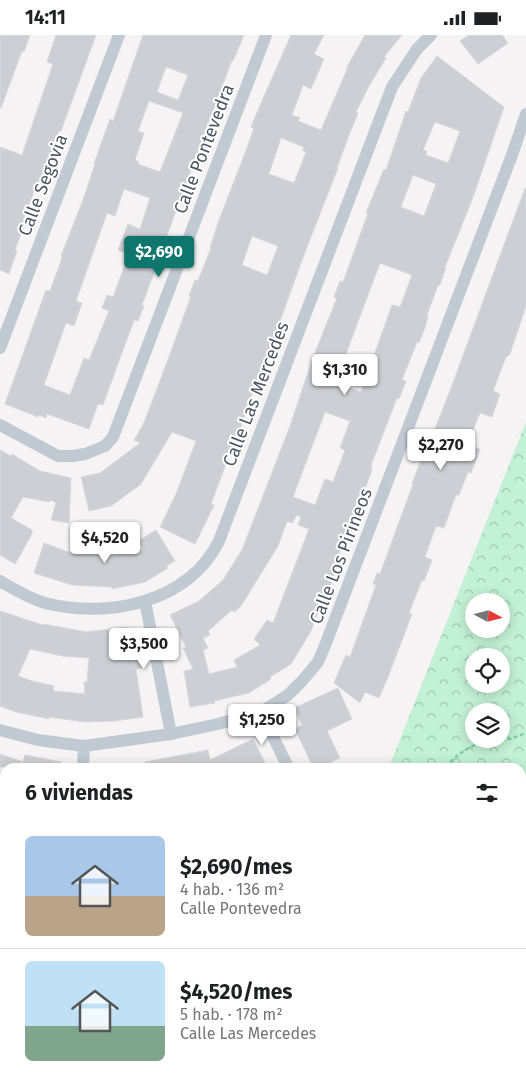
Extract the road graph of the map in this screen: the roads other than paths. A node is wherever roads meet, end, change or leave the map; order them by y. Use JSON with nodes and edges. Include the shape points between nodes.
{"nodes":[{"id":1,"x":119,"y":35,"type":"edge"},
{"id":2,"x":266,"y":35,"type":"edge"},
{"id":3,"x":431,"y":35,"type":"edge"},
{"id":4,"x":526,"y":113,"type":"edge"},
{"id":5,"x":0,"y":348,"type":"edge"},
{"id":6,"x":0,"y":425,"type":"edge"},
{"id":7,"x":0,"y":581,"type":"edge"},
{"id":8,"x":145,"y":601,"type":"junction"},
{"id":9,"x":261,"y":712,"type":"junction"},
{"id":10,"x":0,"y":730,"type":"edge"},
{"id":11,"x":171,"y":734,"type":"junction"},
{"id":12,"x":84,"y":746,"type":"junction"},
{"id":13,"x":83,"y":763,"type":"edge"},
{"id":14,"x":286,"y":763,"type":"edge"}],
"edges":[{"from":1,"to":5,"type":"street","name":"Calle Segovia"},
{"from":2,"to":6,"type":"street","name":"Calle Pontevedra","via":[[113,437],[105,446],[85,454],[58,456]]},
{"from":3,"to":8,"type":"street","name":"Calle Las Mercedes","via":[[392,87],[216,546],[204,565],[189,579]]},
{"from":4,"to":9,"type":"street","name":"Calle Los Pirineos","via":[[318,662],[288,695]]},
{"from":7,"to":8,"type":"street","name":"Calle Las Mercedes","via":[[26,596],[68,607],[93,609]]},
{"from":8,"to":11,"type":"street"},
{"from":9,"to":11,"type":"street","name":"Calle Los Pirineos"},
{"from":9,"to":14,"type":"street"},
{"from":10,"to":12,"type":"street","name":"Calle Los Pirineos"},
{"from":11,"to":12,"type":"street","name":"Calle Los Pirineos"},
{"from":12,"to":13,"type":"street"}]}
